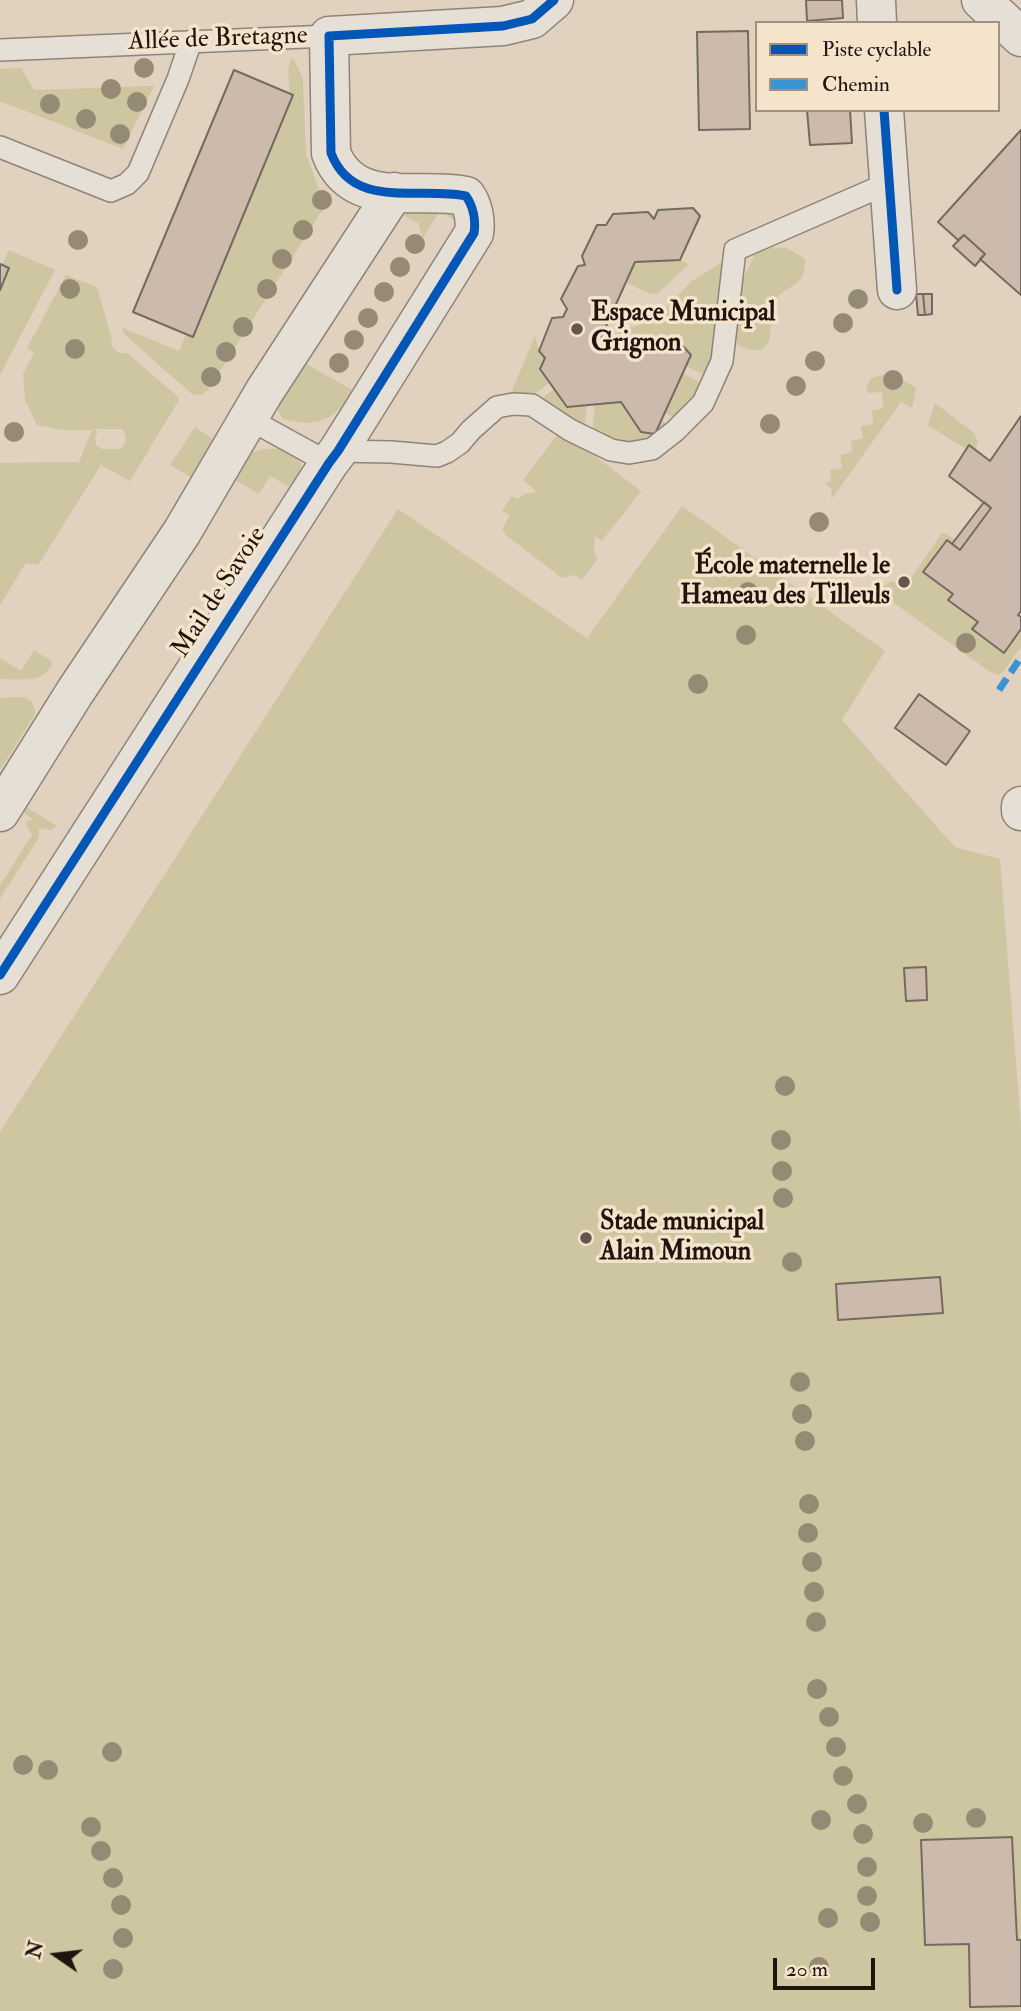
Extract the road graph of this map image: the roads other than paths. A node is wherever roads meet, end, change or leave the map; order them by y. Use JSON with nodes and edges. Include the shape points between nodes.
{"nodes":[{"id":1,"x":554,"y":0,"type":"edge"},
{"id":2,"x":876,"y":0,"type":"edge"},
{"id":3,"x":981,"y":0,"type":"edge"},
{"id":4,"x":877,"y":21,"type":"edge"},
{"id":5,"x":328,"y":36,"type":"junction"},
{"id":6,"x":1021,"y":37,"type":"edge"},
{"id":7,"x":191,"y":41,"type":"junction"},
{"id":8,"x":0,"y":50,"type":"edge"},
{"id":9,"x":884,"y":112,"type":"edge"},
{"id":10,"x":0,"y":147,"type":"edge"},
{"id":11,"x":890,"y":190,"type":"junction"},
{"id":12,"x":394,"y":192,"type":"junction"},
{"id":13,"x":897,"y":290,"type":"dead end"},
{"id":14,"x":249,"y":418,"type":"junction"},
{"id":15,"x":333,"y":457,"type":"junction"},
{"id":16,"x":5,"y":804,"type":"edge"},
{"id":17,"x":0,"y":975,"type":"edge"}],
"edges":[{"from":1,"to":5,"type":"street","name":"Allée de Bretagne","via":[[532,19],[503,26]]},
{"from":2,"to":4,"type":"street"},
{"from":3,"to":6,"type":"street"},
{"from":5,"to":7,"type":"lane","name":"Allée de Bretagne"},
{"from":5,"to":12,"type":"street","via":[[335,163],[369,190]]},
{"from":7,"to":8,"type":"lane","name":"Allée de Bretagne"},
{"from":7,"to":10,"type":"lane","via":[[138,173],[127,184],[111,191]]},
{"from":9,"to":11,"type":"street"},
{"from":11,"to":13,"type":"street"},
{"from":11,"to":15,"type":"lane","via":[[875,189],[735,250],[722,361],[703,403],[652,449],[611,450],[532,405],[513,404],[497,407],[460,443],[437,456],[391,452]]},
{"from":12,"to":14,"type":"street"},
{"from":12,"to":15,"type":"street","name":"Mail de Savoie","via":[[466,196],[474,233]]},
{"from":14,"to":15,"type":"lane"},
{"from":14,"to":16,"type":"street","via":[[182,532]]},
{"from":15,"to":17,"type":"street","name":"Mail de Savoie"}]}
